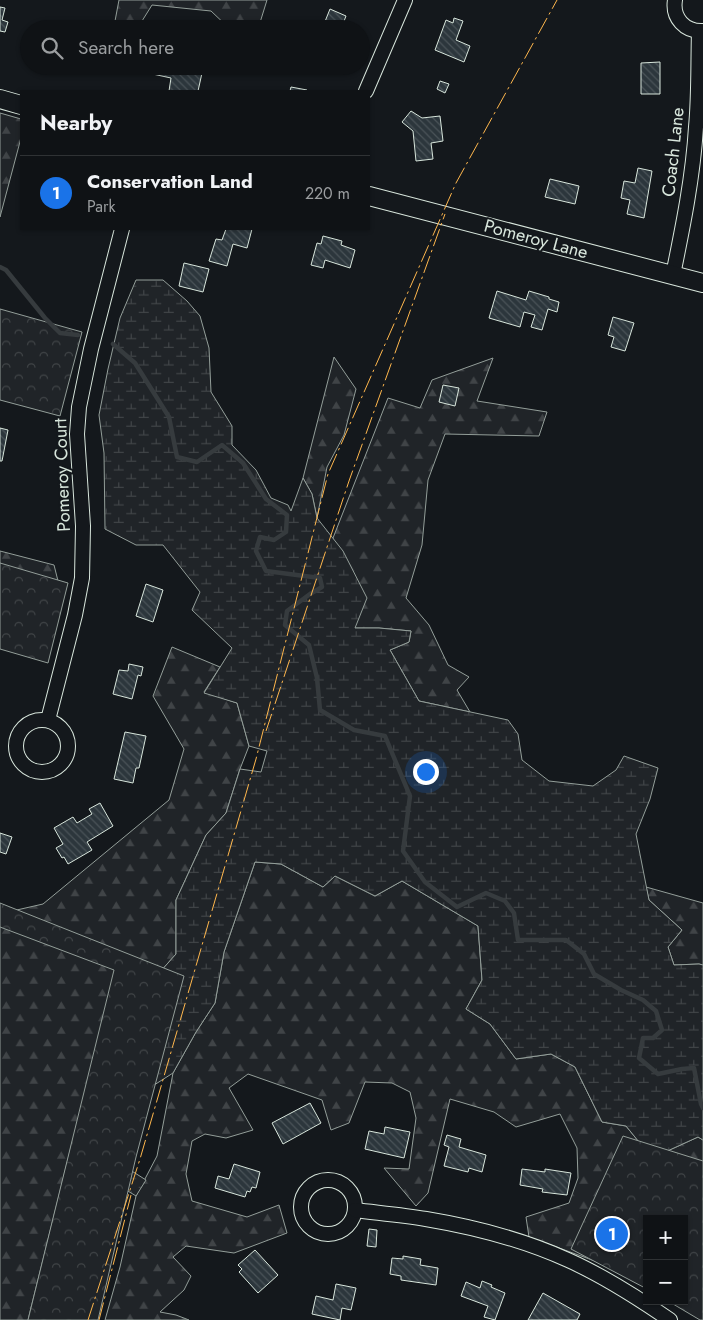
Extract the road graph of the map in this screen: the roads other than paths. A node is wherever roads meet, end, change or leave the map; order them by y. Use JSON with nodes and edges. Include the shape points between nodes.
{"nodes":[{"id":1,"x":405,"y":0,"type":"edge"},
{"id":2,"x":675,"y":0,"type":"edge"},
{"id":3,"x":701,"y":32,"type":"edge"},
{"id":4,"x":366,"y":90,"type":"edge"},
{"id":5,"x":0,"y":99,"type":"edge"},
{"id":6,"x":20,"y":105,"type":"edge"},
{"id":7,"x":370,"y":196,"type":"edge"},
{"id":8,"x":122,"y":230,"type":"edge"},
{"id":9,"x":673,"y":275,"type":"junction"},
{"id":10,"x":703,"y":283,"type":"edge"},
{"id":11,"x":48,"y":720,"type":"dead end"},
{"id":12,"x":355,"y":1210,"type":"dead end"},
{"id":13,"x":670,"y":1320,"type":"edge"}],
"edges":[{"from":1,"to":4,"type":"street"},
{"from":2,"to":3,"type":"street","name":"Coach Lane","via":[[675,15],[680,22],[686,28]]},
{"from":3,"to":9,"type":"street","name":"Coach Lane","via":[[695,148]]},
{"from":5,"to":6,"type":"street"},
{"from":7,"to":9,"type":"street","name":"Pomeroy Lane"},
{"from":8,"to":11,"type":"street","name":"Pomeroy Court","via":[[79,407],[82,578]]},
{"from":9,"to":10,"type":"street","name":"Pomeroy Lane"},
{"from":12,"to":13,"type":"street","via":[[444,1222],[526,1244],[586,1269]]}]}
